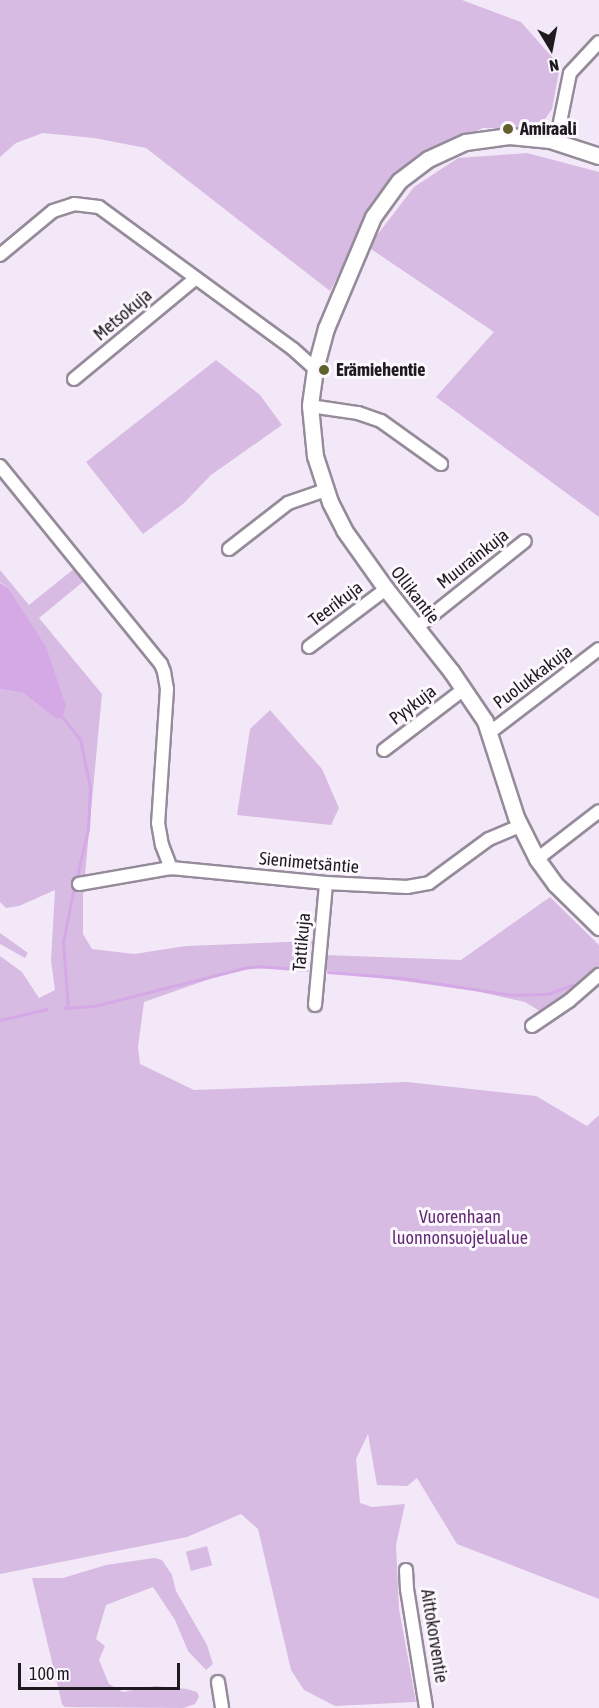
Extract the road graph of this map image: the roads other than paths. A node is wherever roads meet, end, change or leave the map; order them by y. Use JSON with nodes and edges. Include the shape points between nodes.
{"nodes":[{"id":1,"x":599,"y":42,"type":"edge"},
{"id":2,"x":556,"y":142,"type":"junction"},
{"id":3,"x":599,"y":156,"type":"edge"},
{"id":4,"x":0,"y":255,"type":"edge"},
{"id":5,"x":195,"y":279,"type":"junction"},
{"id":6,"x":315,"y":369,"type":"junction"},
{"id":7,"x":74,"y":379,"type":"dead end"},
{"id":8,"x":310,"y":406,"type":"junction"},
{"id":9,"x":441,"y":464,"type":"dead end"},
{"id":10,"x":0,"y":466,"type":"edge"},
{"id":11,"x":326,"y":490,"type":"junction"},
{"id":12,"x":525,"y":541,"type":"dead end"},
{"id":13,"x":229,"y":549,"type":"dead end"},
{"id":14,"x":386,"y":589,"type":"junction"},
{"id":15,"x":416,"y":628,"type":"junction"},
{"id":16,"x":309,"y":647,"type":"dead end"},
{"id":17,"x":599,"y":649,"type":"edge"},
{"id":18,"x":464,"y":689,"type":"junction"},
{"id":19,"x":489,"y":733,"type":"junction"},
{"id":20,"x":384,"y":750,"type":"dead end"},
{"id":21,"x":599,"y":811,"type":"edge"},
{"id":22,"x":520,"y":826,"type":"junction"},
{"id":23,"x":537,"y":859,"type":"junction"},
{"id":24,"x":171,"y":868,"type":"junction"},
{"id":25,"x":326,"y":883,"type":"junction"},
{"id":26,"x":79,"y":884,"type":"dead end"},
{"id":27,"x":599,"y":927,"type":"edge"},
{"id":28,"x":599,"y":975,"type":"edge"},
{"id":29,"x":315,"y":1005,"type":"dead end"},
{"id":30,"x":532,"y":1026,"type":"dead end"},
{"id":31,"x":406,"y":1570,"type":"dead end"},
{"id":32,"x":218,"y":1682,"type":"dead end"},
{"id":33,"x":222,"y":1708,"type":"edge"},
{"id":34,"x":426,"y":1708,"type":"edge"}],
"edges":[{"from":1,"to":2,"type":"street","via":[[570,73]]},
{"from":2,"to":3,"type":"street","name":"Ollikantie"},
{"from":2,"to":6,"type":"street","name":"Ollikantie","via":[[509,136],[465,142],[428,159],[399,181],[373,217],[356,255],[326,328]]},
{"from":4,"to":5,"type":"street","via":[[53,212],[74,204],[99,207]]},
{"from":5,"to":6,"type":"street"},
{"from":5,"to":7,"type":"street","name":"Metsokuja"},
{"from":6,"to":8,"type":"street","name":"Ollikantie"},
{"from":8,"to":9,"type":"street","via":[[358,413],[381,421]]},
{"from":8,"to":11,"type":"street","name":"Ollikantie","via":[[315,456]]},
{"from":10,"to":24,"type":"street","via":[[164,672],[167,689],[158,823]]},
{"from":11,"to":13,"type":"street","via":[[288,503]]},
{"from":11,"to":14,"type":"street","name":"Ollikantie","via":[[344,530]]},
{"from":12,"to":15,"type":"street","name":"Muurainkuja"},
{"from":14,"to":15,"type":"street","name":"Ollikantie"},
{"from":14,"to":16,"type":"street","name":"Teerikuja"},
{"from":15,"to":18,"type":"street","name":"Ollikantie"},
{"from":17,"to":19,"type":"street","name":"Puolukkakuja"},
{"from":18,"to":19,"type":"street","name":"Ollikantie"},
{"from":18,"to":20,"type":"street","name":"Pyykuja"},
{"from":19,"to":22,"type":"street","name":"Ollikantie"},
{"from":21,"to":23,"type":"street"},
{"from":22,"to":23,"type":"street","name":"Ollikantie"},
{"from":22,"to":25,"type":"street","name":"Sienimetsäntie","via":[[489,839],[429,883],[390,888]]},
{"from":23,"to":27,"type":"street","name":"Ollikantie","via":[[555,884]]},
{"from":24,"to":25,"type":"street","name":"Sienimetsäntie"},
{"from":24,"to":26,"type":"street","name":"Sienimetsäntie"},
{"from":25,"to":29,"type":"street","name":"Tattikuja"},
{"from":28,"to":30,"type":"street"},
{"from":31,"to":34,"type":"street","name":"Aittokorventie"},
{"from":32,"to":33,"type":"street"}]}
